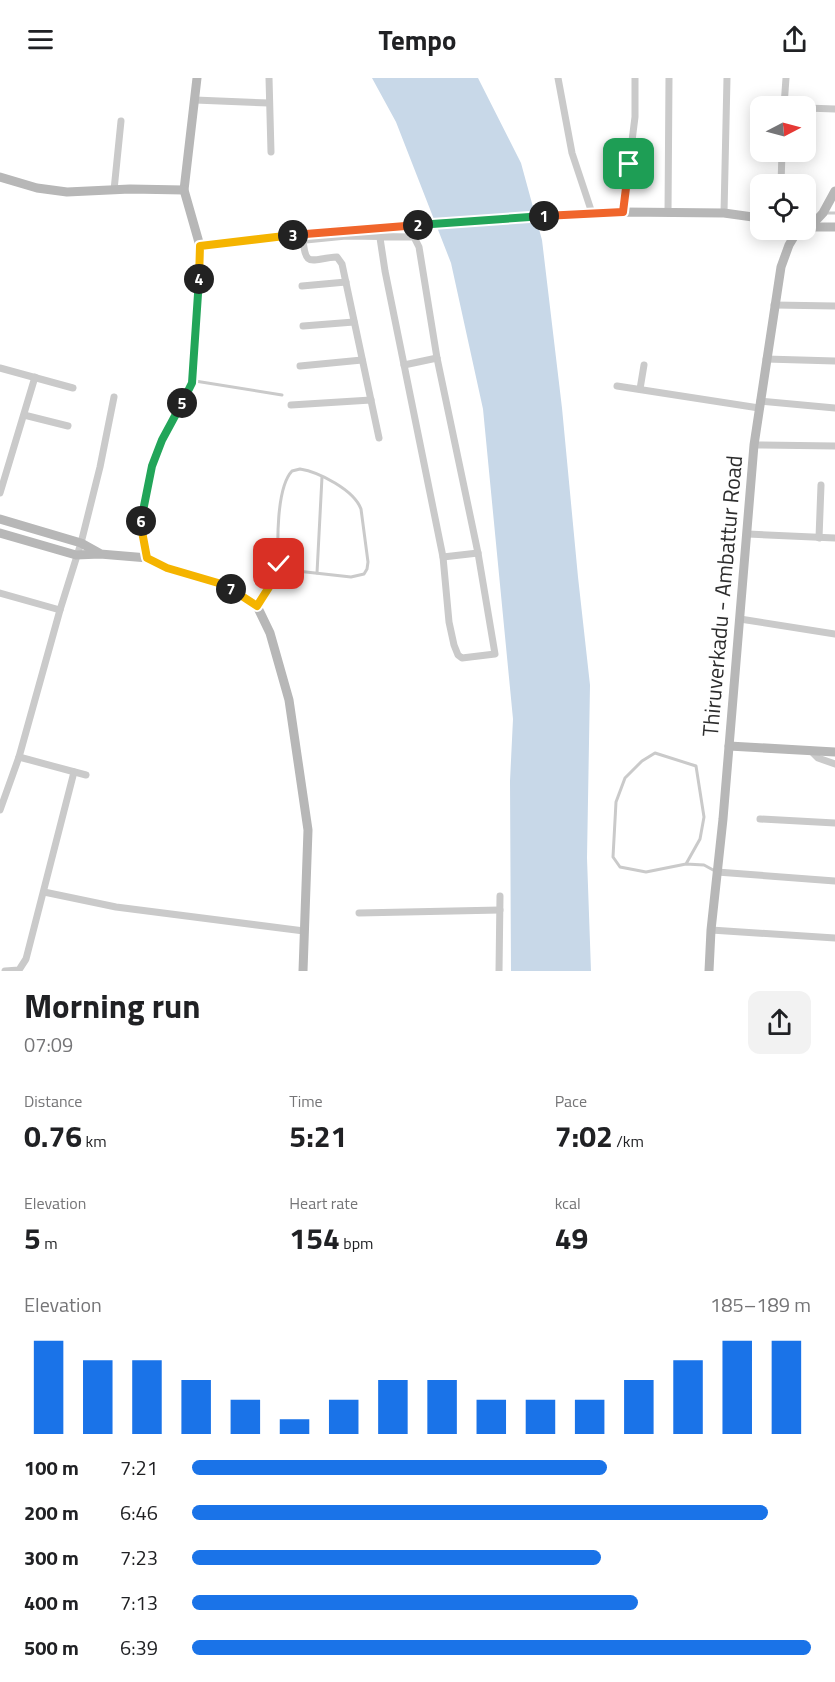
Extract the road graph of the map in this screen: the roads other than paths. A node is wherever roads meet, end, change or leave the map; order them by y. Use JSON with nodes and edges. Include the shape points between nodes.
{"nodes":[{"id":1,"x":197,"y":78,"type":"edge"},
{"id":2,"x":269,"y":78,"type":"edge"},
{"id":3,"x":558,"y":78,"type":"edge"},
{"id":4,"x":635,"y":78,"type":"edge"},
{"id":5,"x":669,"y":78,"type":"edge"},
{"id":6,"x":727,"y":78,"type":"edge"},
{"id":7,"x":786,"y":78,"type":"edge"},
{"id":8,"x":785,"y":96,"type":"edge"},
{"id":9,"x":195,"y":100,"type":"junction"},
{"id":10,"x":269,"y":103,"type":"junction"},
{"id":11,"x":816,"y":108,"type":"edge"},
{"id":12,"x":835,"y":109,"type":"edge"},
{"id":13,"x":121,"y":121,"type":"dead end"},
{"id":14,"x":271,"y":152,"type":"dead end"},
{"id":15,"x":0,"y":177,"type":"edge"},
{"id":16,"x":114,"y":190,"type":"junction"},
{"id":17,"x":184,"y":190,"type":"junction"},
{"id":18,"x":835,"y":191,"type":"edge"},
{"id":19,"x":623,"y":212,"type":"junction"},
{"id":20,"x":592,"y":213,"type":"junction"},
{"id":21,"x":668,"y":213,"type":"junction"},
{"id":22,"x":724,"y":213,"type":"junction"},
{"id":23,"x":823,"y":213,"type":"junction"},
{"id":24,"x":835,"y":213,"type":"edge"},
{"id":25,"x":750,"y":217,"type":"edge"},
{"id":26,"x":816,"y":220,"type":"edge"},
{"id":27,"x":816,"y":227,"type":"edge"},
{"id":28,"x":835,"y":227,"type":"edge"},
{"id":29,"x":303,"y":236,"type":"junction"},
{"id":30,"x":380,"y":238,"type":"junction"},
{"id":31,"x":792,"y":240,"type":"edge"},
{"id":32,"x":200,"y":246,"type":"junction"},
{"id":33,"x":346,"y":282,"type":"junction"},
{"id":34,"x":302,"y":286,"type":"dead end"},
{"id":35,"x":774,"y":305,"type":"junction"},
{"id":36,"x":835,"y":306,"type":"edge"},
{"id":37,"x":354,"y":322,"type":"junction"},
{"id":38,"x":303,"y":326,"type":"dead end"},
{"id":39,"x":437,"y":358,"type":"junction"},
{"id":40,"x":766,"y":359,"type":"junction"},
{"id":41,"x":362,"y":360,"type":"junction"},
{"id":42,"x":835,"y":361,"type":"edge"},
{"id":43,"x":404,"y":364,"type":"junction"},
{"id":44,"x":644,"y":365,"type":"dead end"},
{"id":45,"x":300,"y":366,"type":"dead end"},
{"id":46,"x":0,"y":368,"type":"edge"},
{"id":47,"x":35,"y":377,"type":"junction"},
{"id":48,"x":192,"y":381,"type":"junction"},
{"id":49,"x":617,"y":386,"type":"dead end"},
{"id":50,"x":73,"y":388,"type":"dead end"},
{"id":51,"x":640,"y":389,"type":"junction"},
{"id":52,"x":282,"y":394,"type":"dead end"},
{"id":53,"x":114,"y":397,"type":"dead end"},
{"id":54,"x":371,"y":399,"type":"junction"},
{"id":55,"x":759,"y":404,"type":"junction"},
{"id":56,"x":291,"y":405,"type":"dead end"},
{"id":57,"x":835,"y":408,"type":"edge"},
{"id":58,"x":24,"y":415,"type":"junction"},
{"id":59,"x":68,"y":426,"type":"dead end"},
{"id":60,"x":379,"y":438,"type":"dead end"},
{"id":61,"x":754,"y":445,"type":"junction"},
{"id":62,"x":835,"y":446,"type":"edge"},
{"id":63,"x":322,"y":477,"type":"junction"},
{"id":64,"x":821,"y":485,"type":"dead end"},
{"id":65,"x":0,"y":493,"type":"edge"},
{"id":66,"x":0,"y":519,"type":"edge"},
{"id":67,"x":0,"y":534,"type":"edge"},
{"id":68,"x":748,"y":534,"type":"junction"},
{"id":69,"x":819,"y":538,"type":"junction"},
{"id":70,"x":835,"y":538,"type":"edge"},
{"id":71,"x":81,"y":543,"type":"junction"},
{"id":72,"x":478,"y":553,"type":"junction"},
{"id":73,"x":100,"y":554,"type":"junction"},
{"id":74,"x":76,"y":555,"type":"junction"},
{"id":75,"x":442,"y":557,"type":"junction"},
{"id":76,"x":147,"y":558,"type":"junction"},
{"id":77,"x":279,"y":569,"type":"junction"},
{"id":78,"x":317,"y":573,"type":"junction"},
{"id":79,"x":0,"y":595,"type":"edge"},
{"id":80,"x":257,"y":606,"type":"junction"},
{"id":81,"x":60,"y":610,"type":"junction"},
{"id":82,"x":740,"y":619,"type":"junction"},
{"id":83,"x":835,"y":634,"type":"edge"},
{"id":84,"x":729,"y":746,"type":"junction"},
{"id":85,"x":810,"y":750,"type":"junction"},
{"id":86,"x":835,"y":752,"type":"edge"},
{"id":87,"x":19,"y":757,"type":"junction"},
{"id":88,"x":835,"y":764,"type":"edge"},
{"id":89,"x":74,"y":772,"type":"junction"},
{"id":90,"x":87,"y":775,"type":"dead end"},
{"id":91,"x":0,"y":810,"type":"edge"},
{"id":92,"x":760,"y":819,"type":"dead end"},
{"id":93,"x":835,"y":823,"type":"edge"},
{"id":94,"x":686,"y":864,"type":"junction"},
{"id":95,"x":717,"y":872,"type":"junction"},
{"id":96,"x":835,"y":881,"type":"edge"},
{"id":97,"x":44,"y":892,"type":"junction"},
{"id":98,"x":500,"y":896,"type":"dead end"},
{"id":99,"x":500,"y":909,"type":"junction"},
{"id":100,"x":359,"y":913,"type":"dead end"},
{"id":101,"x":711,"y":930,"type":"junction"},
{"id":102,"x":304,"y":931,"type":"junction"},
{"id":103,"x":835,"y":938,"type":"edge"},
{"id":104,"x":5,"y":971,"type":"edge"},
{"id":105,"x":303,"y":971,"type":"edge"},
{"id":106,"x":499,"y":971,"type":"edge"},
{"id":107,"x":709,"y":971,"type":"edge"}],
"edges":[{"from":1,"to":9,"type":"street"},
{"from":2,"to":10,"type":"street"},
{"from":3,"to":20,"type":"street","via":[[573,153]]},
{"from":4,"to":19,"type":"street","via":[[635,117]]},
{"from":5,"to":21,"type":"street"},
{"from":6,"to":22,"type":"street"},
{"from":7,"to":8,"type":"street"},
{"from":9,"to":10,"type":"street"},
{"from":9,"to":17,"type":"street"},
{"from":10,"to":14,"type":"street"},
{"from":11,"to":12,"type":"street"},
{"from":13,"to":16,"type":"street"},
{"from":15,"to":16,"type":"street","via":[[67,192]]},
{"from":16,"to":17,"type":"street"},
{"from":17,"to":32,"type":"street"},
{"from":18,"to":23,"type":"street"},
{"from":19,"to":20,"type":"street"},
{"from":19,"to":21,"type":"street"},
{"from":20,"to":29,"type":"street"},
{"from":21,"to":22,"type":"street"},
{"from":22,"to":25,"type":"street"},
{"from":23,"to":24,"type":"lane"},
{"from":23,"to":26,"type":"street"},
{"from":27,"to":28,"type":"street"},
{"from":29,"to":30,"type":"street","via":[[306,240]]},
{"from":29,"to":32,"type":"street"},
{"from":29,"to":33,"type":"street","via":[[308,259],[338,258]]},
{"from":30,"to":39,"type":"street","via":[[409,236],[417,243]]},
{"from":30,"to":43,"type":"street"},
{"from":31,"to":35,"type":"street","name":"Thiruverkadu - Ambattur Road","via":[[781,267]]},
{"from":32,"to":48,"type":"street"},
{"from":33,"to":34,"type":"street"},
{"from":33,"to":37,"type":"street"},
{"from":35,"to":36,"type":"street"},
{"from":35,"to":40,"type":"street","name":"Thiruverkadu - Ambattur Road"},
{"from":37,"to":38,"type":"street"},
{"from":37,"to":41,"type":"street"},
{"from":39,"to":43,"type":"street"},
{"from":39,"to":72,"type":"street"},
{"from":40,"to":42,"type":"street"},
{"from":40,"to":55,"type":"street","name":"Thiruverkadu - Ambattur Road"},
{"from":41,"to":45,"type":"street"},
{"from":41,"to":54,"type":"street"},
{"from":43,"to":75,"type":"street"},
{"from":44,"to":51,"type":"street"},
{"from":46,"to":47,"type":"street"},
{"from":47,"to":50,"type":"street"},
{"from":47,"to":58,"type":"street"},
{"from":48,"to":52,"type":"lane"},
{"from":48,"to":76,"type":"street","via":[[152,466],[141,526]]},
{"from":49,"to":51,"type":"street"},
{"from":51,"to":55,"type":"street"},
{"from":53,"to":71,"type":"street"},
{"from":54,"to":56,"type":"street"},
{"from":54,"to":60,"type":"street"},
{"from":55,"to":57,"type":"street"},
{"from":55,"to":61,"type":"street","name":"Thiruverkadu - Ambattur Road"},
{"from":58,"to":59,"type":"street"},
{"from":58,"to":65,"type":"street"},
{"from":61,"to":62,"type":"street"},
{"from":61,"to":68,"type":"street","name":"Thiruverkadu - Ambattur Road"},
{"from":63,"to":77,"type":"lane","via":[[300,469],[292,471],[284,483]]},
{"from":63,"to":78,"type":"lane"},
{"from":63,"to":78,"type":"lane","via":[[358,500],[368,562],[364,574],[358,576]]},
{"from":64,"to":69,"type":"street"},
{"from":66,"to":71,"type":"street"},
{"from":67,"to":74,"type":"street"},
{"from":68,"to":69,"type":"street"},
{"from":68,"to":82,"type":"street","name":"Thiruverkadu - Ambattur Road"},
{"from":69,"to":70,"type":"street"},
{"from":71,"to":73,"type":"street"},
{"from":71,"to":74,"type":"street"},
{"from":72,"to":75,"type":"street"},
{"from":72,"to":75,"type":"street","via":[[495,654],[468,658],[458,655],[448,622]]},
{"from":73,"to":74,"type":"street"},
{"from":73,"to":76,"type":"street"},
{"from":74,"to":81,"type":"street"},
{"from":76,"to":80,"type":"street","via":[[225,585]]},
{"from":77,"to":78,"type":"lane"},
{"from":77,"to":80,"type":"lane"},
{"from":79,"to":81,"type":"street"},
{"from":80,"to":102,"type":"street","via":[[280,667],[298,751],[308,830]]},
{"from":81,"to":87,"type":"street"},
{"from":82,"to":83,"type":"street"},
{"from":82,"to":84,"type":"street","name":"Thiruverkadu - Ambattur Road"},
{"from":84,"to":85,"type":"street"},
{"from":84,"to":95,"type":"street","name":"Thiruverkadu - Ambattur Road"},
{"from":85,"to":86,"type":"street"},
{"from":85,"to":88,"type":"street","via":[[818,758]]},
{"from":87,"to":89,"type":"street"},
{"from":87,"to":91,"type":"street"},
{"from":89,"to":90,"type":"street"},
{"from":89,"to":97,"type":"street"},
{"from":92,"to":93,"type":"street"},
{"from":94,"to":94,"type":"lane","via":[[700,839],[704,817],[696,766],[655,753],[625,778],[616,802],[613,857],[620,867],[646,872]]},
{"from":94,"to":95,"type":"lane"},
{"from":95,"to":96,"type":"street"},
{"from":95,"to":101,"type":"street","name":"Thiruverkadu - Ambattur Road"},
{"from":97,"to":102,"type":"street","via":[[116,907]]},
{"from":97,"to":104,"type":"street","via":[[24,965],[19,970]]},
{"from":98,"to":99,"type":"street"},
{"from":99,"to":100,"type":"street"},
{"from":99,"to":106,"type":"street"},
{"from":101,"to":103,"type":"street"},
{"from":101,"to":107,"type":"street","name":"Thiruverkadu - Ambattur Road"},
{"from":102,"to":105,"type":"street"}]}
